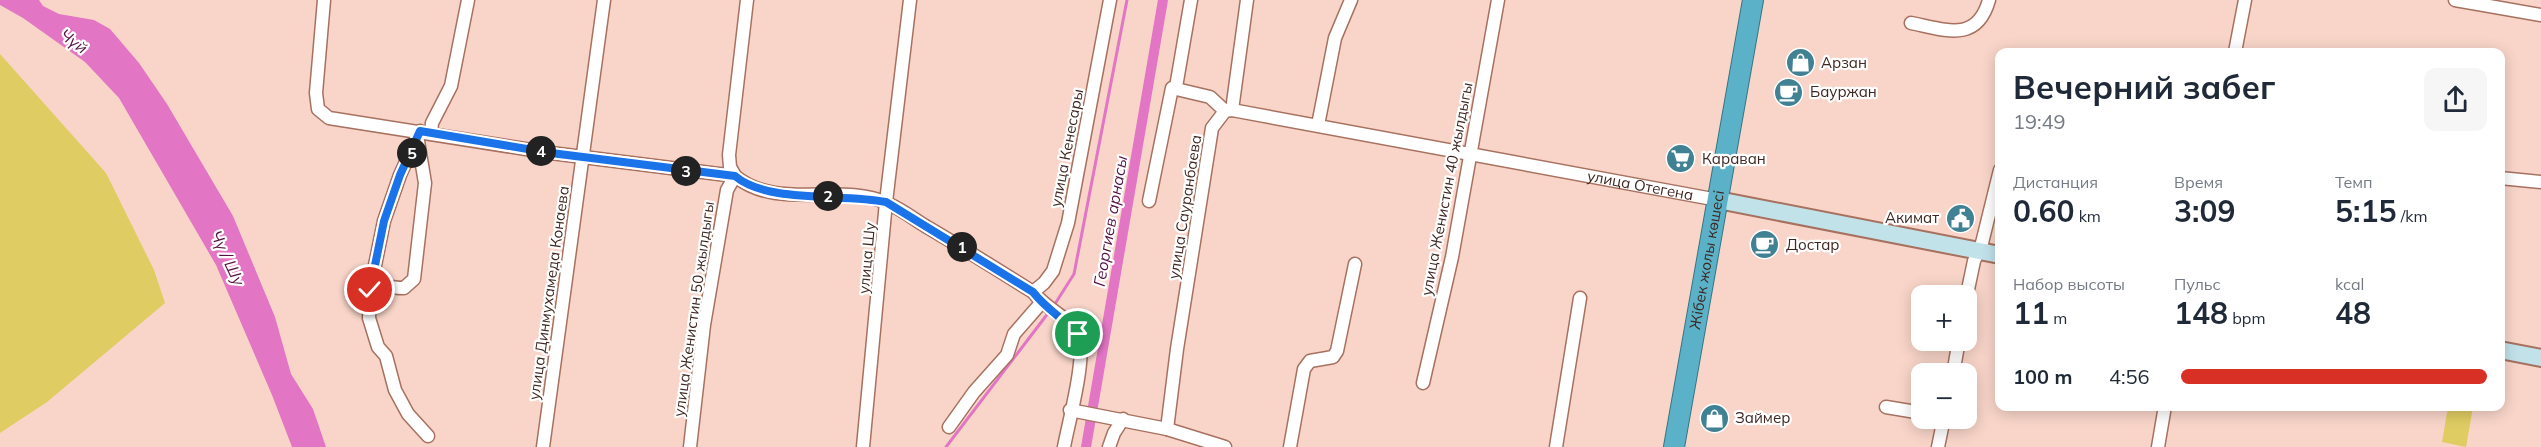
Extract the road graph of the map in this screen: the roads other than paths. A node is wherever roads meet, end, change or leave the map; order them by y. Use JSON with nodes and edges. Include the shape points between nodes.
{"nodes":[{"id":1,"x":324,"y":0,"type":"edge"},
{"id":2,"x":468,"y":0,"type":"edge"},
{"id":3,"x":604,"y":0,"type":"edge"},
{"id":4,"x":747,"y":0,"type":"edge"},
{"id":5,"x":910,"y":0,"type":"edge"},
{"id":6,"x":1110,"y":0,"type":"edge"},
{"id":7,"x":1191,"y":0,"type":"edge"},
{"id":8,"x":1247,"y":0,"type":"edge"},
{"id":9,"x":1351,"y":0,"type":"edge"},
{"id":10,"x":1498,"y":0,"type":"edge"},
{"id":11,"x":1753,"y":0,"type":"edge"},
{"id":12,"x":1989,"y":0,"type":"edge"},
{"id":13,"x":2245,"y":0,"type":"edge"},
{"id":14,"x":2455,"y":0,"type":"edge"},
{"id":15,"x":2541,"y":15,"type":"edge"},
{"id":16,"x":1911,"y":23,"type":"dead end"},
{"id":17,"x":2236,"y":48,"type":"edge"},
{"id":18,"x":1176,"y":87,"type":"junction"},
{"id":19,"x":1229,"y":110,"type":"junction"},
{"id":20,"x":1318,"y":124,"type":"junction"},
{"id":21,"x":425,"y":132,"type":"junction"},
{"id":22,"x":1471,"y":153,"type":"junction"},
{"id":23,"x":583,"y":156,"type":"junction"},
{"id":24,"x":735,"y":176,"type":"junction"},
{"id":25,"x":2505,"y":178,"type":"edge"},
{"id":26,"x":2541,"y":182,"type":"edge"},
{"id":27,"x":1995,"y":188,"type":"edge"},
{"id":28,"x":1718,"y":200,"type":"junction"},
{"id":29,"x":1149,"y":201,"type":"dead end"},
{"id":30,"x":886,"y":202,"type":"junction"},
{"id":31,"x":1977,"y":251,"type":"junction"},
{"id":32,"x":1995,"y":254,"type":"edge"},
{"id":33,"x":1355,"y":264,"type":"dead end"},
{"id":34,"x":374,"y":274,"type":"junction"},
{"id":35,"x":1969,"y":285,"type":"edge"},
{"id":36,"x":1033,"y":292,"type":"junction"},
{"id":37,"x":1580,"y":298,"type":"dead end"},
{"id":38,"x":1041,"y":303,"type":"junction"},
{"id":39,"x":2505,"y":351,"type":"edge"},
{"id":40,"x":2541,"y":358,"type":"edge"},
{"id":41,"x":1423,"y":383,"type":"dead end"},
{"id":42,"x":1886,"y":407,"type":"dead end"},
{"id":43,"x":1071,"y":410,"type":"junction"},
{"id":44,"x":1911,"y":411,"type":"edge"},
{"id":45,"x":2165,"y":411,"type":"edge"},
{"id":46,"x":1120,"y":418,"type":"junction"},
{"id":47,"x":949,"y":427,"type":"dead end"},
{"id":48,"x":1167,"y":429,"type":"junction"},
{"id":49,"x":1942,"y":429,"type":"edge"},
{"id":50,"x":428,"y":436,"type":"dead end"},
{"id":51,"x":543,"y":447,"type":"edge"},
{"id":52,"x":690,"y":447,"type":"edge"},
{"id":53,"x":863,"y":447,"type":"edge"},
{"id":54,"x":1064,"y":447,"type":"edge"},
{"id":55,"x":1110,"y":447,"type":"edge"},
{"id":56,"x":1225,"y":447,"type":"edge"},
{"id":57,"x":1290,"y":447,"type":"edge"},
{"id":58,"x":1556,"y":447,"type":"edge"},
{"id":59,"x":1674,"y":447,"type":"edge"},
{"id":60,"x":1938,"y":447,"type":"edge"},
{"id":61,"x":2158,"y":447,"type":"edge"}],
"edges":[{"from":1,"to":21,"type":"street","via":[[318,109],[329,118]]},
{"from":2,"to":21,"type":"street","via":[[451,86]]},
{"from":3,"to":23,"type":"street","name":"улица Динмухамеда Конаева"},
{"from":4,"to":24,"type":"street","via":[[729,155]]},
{"from":5,"to":30,"type":"street","name":"улица Шу"},
{"from":6,"to":36,"type":"street","name":"улица Кенесары","via":[[1068,223],[1053,271]]},
{"from":7,"to":18,"type":"street"},
{"from":8,"to":19,"type":"street","name":"улица Сауранбаева"},
{"from":9,"to":20,"type":"street","via":[[1335,38]]},
{"from":10,"to":22,"type":"street","name":"улица Женистин 40 жылдыгы"},
{"from":11,"to":28,"type":"highway","name":"Жібек жолы көшесі"},
{"from":12,"to":16,"type":"street","via":[[1981,20],[1971,28],[1953,30]]},
{"from":13,"to":17,"type":"street"},
{"from":14,"to":15,"type":"street"},
{"from":18,"to":19,"type":"street","via":[[1210,97]]},
{"from":18,"to":29,"type":"street","via":[[1170,94]]},
{"from":19,"to":20,"type":"street","name":"улица Отегена"},
{"from":19,"to":48,"type":"street","name":"улица Сауранбаева","via":[[1212,128]]},
{"from":20,"to":22,"type":"street","name":"улица Отегена"},
{"from":21,"to":23,"type":"street"},
{"from":21,"to":34,"type":"street","via":[[400,175],[384,221]]},
{"from":21,"to":34,"type":"street","via":[[417,143],[425,183],[414,279],[405,288],[392,288]]},
{"from":22,"to":28,"type":"street","name":"улица Отегена"},
{"from":22,"to":41,"type":"street","name":"улица Женистин 40 жылдыгы"},
{"from":23,"to":24,"type":"street"},
{"from":23,"to":51,"type":"street","name":"улица Динмухамеда Конаева"},
{"from":24,"to":30,"type":"street","via":[[761,190]]},
{"from":24,"to":52,"type":"street","name":"улица Женистин 50 жылдыгы","via":[[727,190],[706,314]]},
{"from":25,"to":26,"type":"street"},
{"from":27,"to":31,"type":"street"},
{"from":28,"to":31,"type":"main road","name":"улица Отегена"},
{"from":28,"to":59,"type":"highway","name":"Жібек жолы көшесі"},
{"from":30,"to":36,"type":"street"},
{"from":30,"to":53,"type":"street","name":"улица Шу"},
{"from":31,"to":32,"type":"main road","name":"улица Отегена"},
{"from":31,"to":35,"type":"street"},
{"from":33,"to":57,"type":"street","via":[[1336,351],[1333,357],[1310,361],[1304,369]]},
{"from":34,"to":50,"type":"street","via":[[369,303],[378,347],[386,356],[394,390],[408,414]]},
{"from":36,"to":38,"type":"street"},
{"from":37,"to":58,"type":"street"},
{"from":38,"to":43,"type":"street","via":[[1066,320],[1078,334],[1082,350]]},
{"from":38,"to":47,"type":"street","via":[[1014,333],[1007,355]]},
{"from":39,"to":40,"type":"main road"},
{"from":42,"to":44,"type":"street"},
{"from":43,"to":46,"type":"street"},
{"from":43,"to":54,"type":"street"},
{"from":45,"to":61,"type":"street"},
{"from":46,"to":48,"type":"street"},
{"from":46,"to":55,"type":"street"},
{"from":48,"to":56,"type":"street"},
{"from":49,"to":60,"type":"street"}]}
